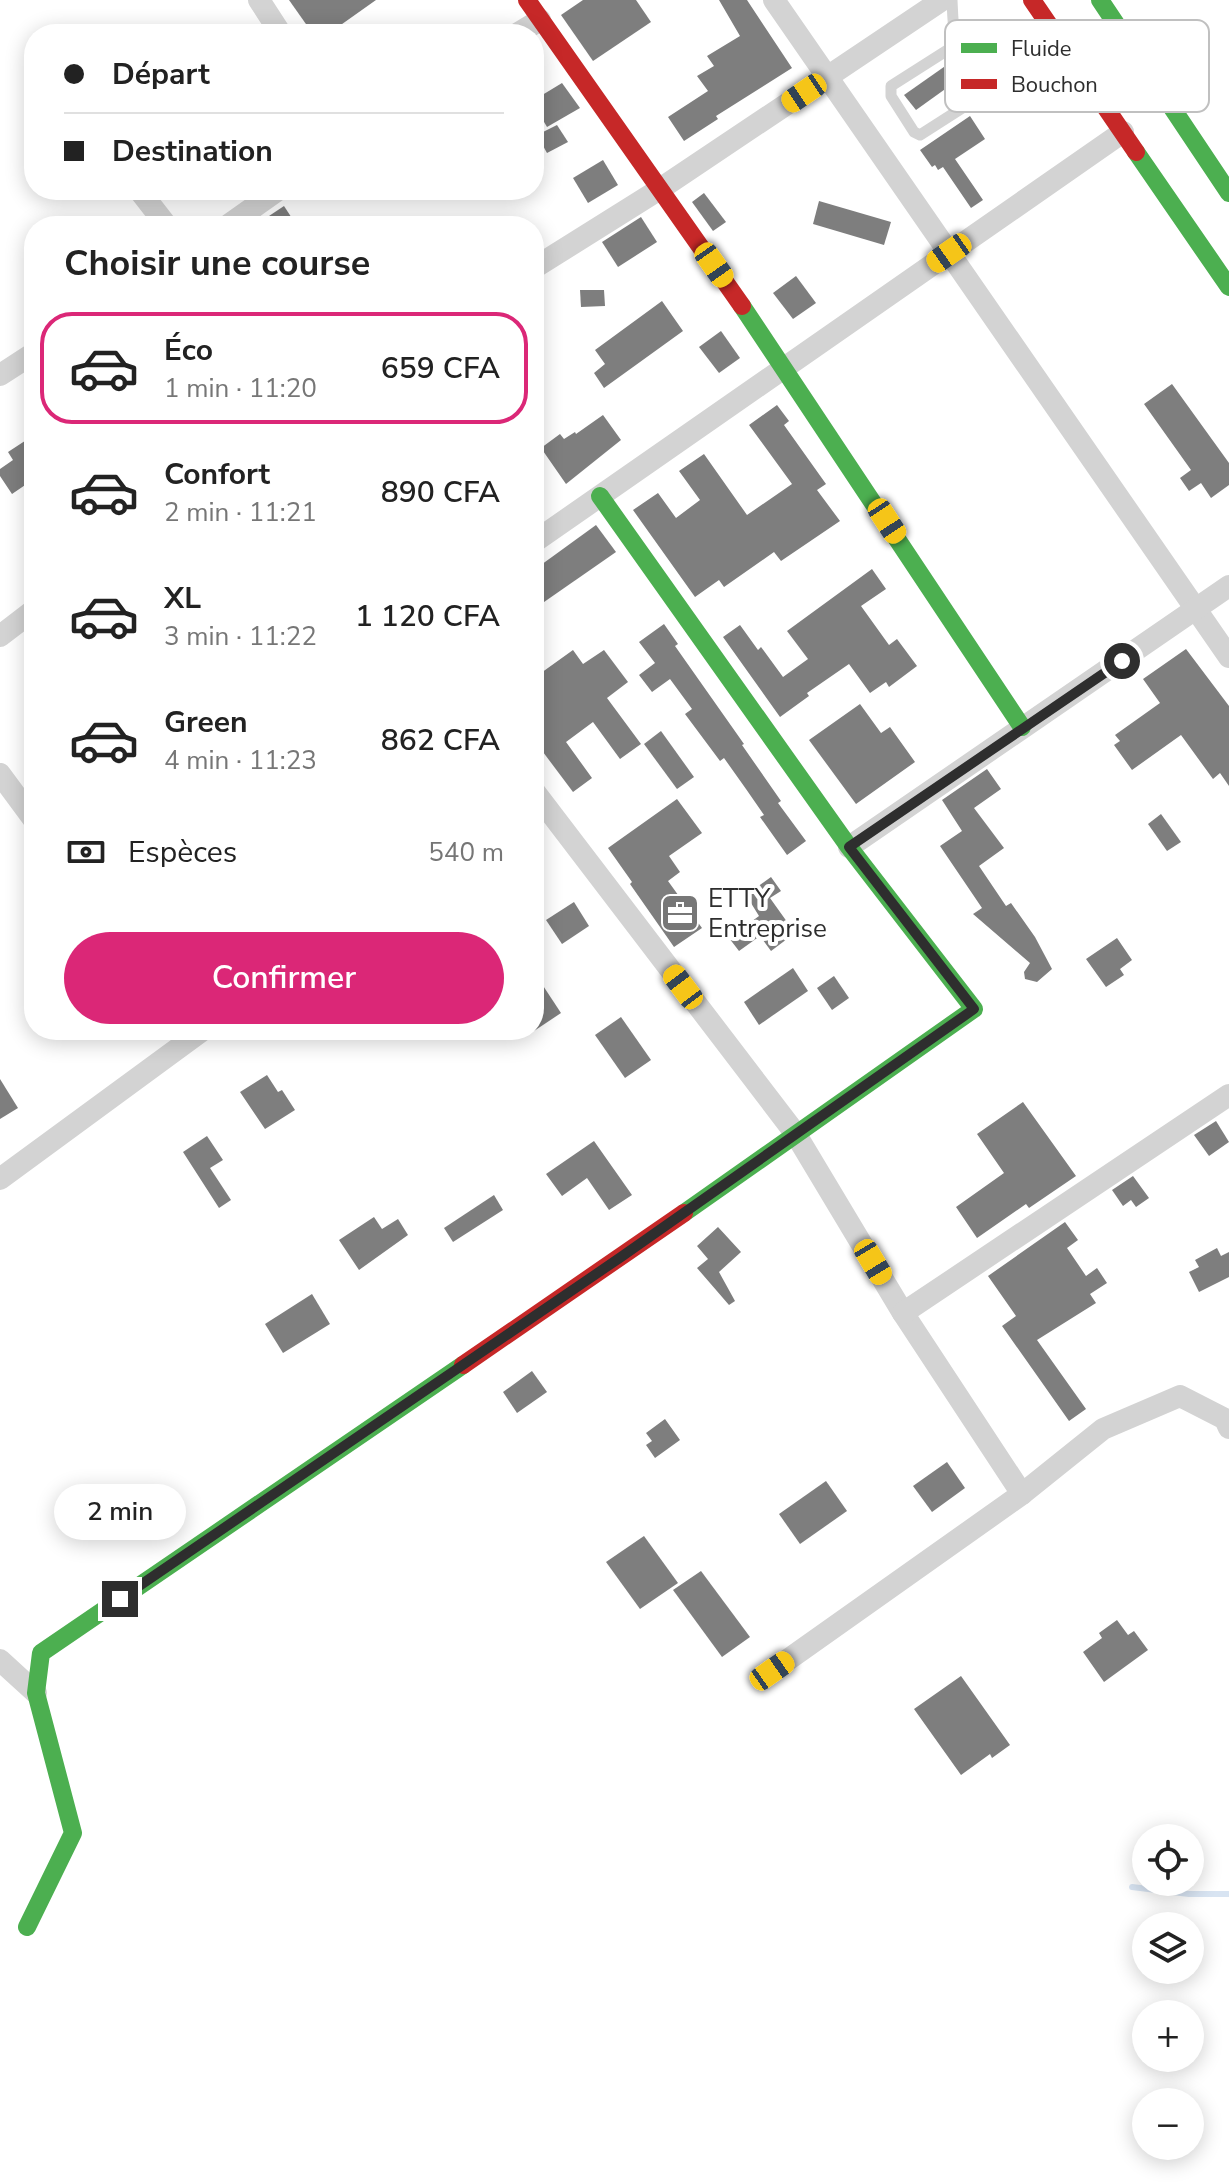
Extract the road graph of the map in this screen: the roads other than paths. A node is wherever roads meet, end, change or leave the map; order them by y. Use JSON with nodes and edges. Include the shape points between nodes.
{"nodes":[{"id":1,"x":259,"y":0,"type":"edge"},
{"id":2,"x":527,"y":0,"type":"edge"},
{"id":3,"x":774,"y":0,"type":"edge"},
{"id":4,"x":942,"y":0,"type":"edge"},
{"id":5,"x":952,"y":0,"type":"edge"},
{"id":6,"x":1032,"y":0,"type":"edge"},
{"id":7,"x":1100,"y":0,"type":"edge"},
{"id":8,"x":540,"y":20,"type":"junction"},
{"id":9,"x":954,"y":20,"type":"edge"},
{"id":10,"x":1046,"y":20,"type":"edge"},
{"id":11,"x":1113,"y":20,"type":"edge"},
{"id":12,"x":275,"y":24,"type":"edge"},
{"id":13,"x":533,"y":24,"type":"edge"},
{"id":14,"x":543,"y":24,"type":"edge"},
{"id":15,"x":544,"y":26,"type":"edge"},
{"id":16,"x":945,"y":52,"type":"edge"},
{"id":17,"x":828,"y":77,"type":"junction"},
{"id":18,"x":956,"y":112,"type":"edge"},
{"id":19,"x":1109,"y":112,"type":"edge"},
{"id":20,"x":1175,"y":112,"type":"edge"},
{"id":21,"x":1123,"y":132,"type":"junction"},
{"id":22,"x":660,"y":189,"type":"junction"},
{"id":23,"x":1229,"y":193,"type":"edge"},
{"id":24,"x":147,"y":200,"type":"edge"},
{"id":25,"x":264,"y":200,"type":"edge"},
{"id":26,"x":159,"y":216,"type":"edge"},
{"id":27,"x":241,"y":216,"type":"edge"},
{"id":28,"x":949,"y":253,"type":"junction"},
{"id":29,"x":544,"y":262,"type":"edge"},
{"id":30,"x":1229,"y":287,"type":"edge"},
{"id":31,"x":24,"y":359,"type":"edge"},
{"id":32,"x":785,"y":367,"type":"junction"},
{"id":33,"x":0,"y":375,"type":"edge"},
{"id":34,"x":600,"y":496,"type":"junction"},
{"id":35,"x":544,"y":535,"type":"edge"},
{"id":36,"x":1229,"y":586,"type":"edge"},
{"id":37,"x":1196,"y":611,"type":"junction"},
{"id":38,"x":24,"y":618,"type":"edge"},
{"id":39,"x":0,"y":636,"type":"edge"},
{"id":40,"x":1229,"y":657,"type":"edge"},
{"id":41,"x":1022,"y":727,"type":"junction"},
{"id":42,"x":0,"y":774,"type":"edge"},
{"id":43,"x":544,"y":804,"type":"edge"},
{"id":44,"x":24,"y":806,"type":"edge"},
{"id":45,"x":849,"y":847,"type":"junction"},
{"id":46,"x":185,"y":1040,"type":"edge"},
{"id":47,"x":1229,"y":1095,"type":"edge"},
{"id":48,"x":795,"y":1133,"type":"junction"},
{"id":49,"x":0,"y":1179,"type":"edge"},
{"id":50,"x":903,"y":1313,"type":"junction"},
{"id":51,"x":1229,"y":1428,"type":"edge"},
{"id":52,"x":1022,"y":1494,"type":"junction"},
{"id":53,"x":0,"y":1660,"type":"edge"},
{"id":54,"x":772,"y":1671,"type":"dead end"},
{"id":55,"x":36,"y":1693,"type":"junction"},
{"id":56,"x":27,"y":1927,"type":"dead end"}],
"edges":[{"from":1,"to":12,"type":"street"},
{"from":2,"to":8,"type":"main road"},
{"from":3,"to":17,"type":"street"},
{"from":4,"to":17,"type":"street"},
{"from":5,"to":9,"type":"lane"},
{"from":6,"to":10,"type":"main road"},
{"from":7,"to":11,"type":"main road"},
{"from":8,"to":13,"type":"street"},
{"from":8,"to":14,"type":"main road"},
{"from":15,"to":22,"type":"main road"},
{"from":16,"to":18,"type":"lane","via":[[891,86],[891,96],[920,135]]},
{"from":17,"to":22,"type":"street"},
{"from":17,"to":28,"type":"street"},
{"from":19,"to":21,"type":"main road"},
{"from":20,"to":23,"type":"main road"},
{"from":21,"to":28,"type":"street"},
{"from":21,"to":30,"type":"main road"},
{"from":22,"to":29,"type":"street"},
{"from":22,"to":32,"type":"main road"},
{"from":24,"to":26,"type":"street"},
{"from":25,"to":27,"type":"street"},
{"from":28,"to":32,"type":"street"},
{"from":28,"to":37,"type":"street"},
{"from":31,"to":33,"type":"street"},
{"from":32,"to":34,"type":"street"},
{"from":32,"to":41,"type":"main road"},
{"from":34,"to":35,"type":"street"},
{"from":34,"to":45,"type":"main road"},
{"from":36,"to":37,"type":"street"},
{"from":37,"to":40,"type":"street"},
{"from":37,"to":41,"type":"street"},
{"from":38,"to":39,"type":"street"},
{"from":41,"to":45,"type":"street"},
{"from":42,"to":44,"type":"street"},
{"from":43,"to":48,"type":"street"},
{"from":45,"to":48,"type":"main road","via":[[974,1009]]},
{"from":46,"to":49,"type":"street"},
{"from":47,"to":50,"type":"street"},
{"from":48,"to":50,"type":"street"},
{"from":48,"to":55,"type":"main road","via":[[41,1653]]},
{"from":50,"to":52,"type":"street"},
{"from":51,"to":52,"type":"street","via":[[1225,1419],[1180,1396],[1103,1429]]},
{"from":52,"to":54,"type":"street"},
{"from":53,"to":55,"type":"street"},
{"from":55,"to":56,"type":"main road","via":[[73,1833]]}]}
